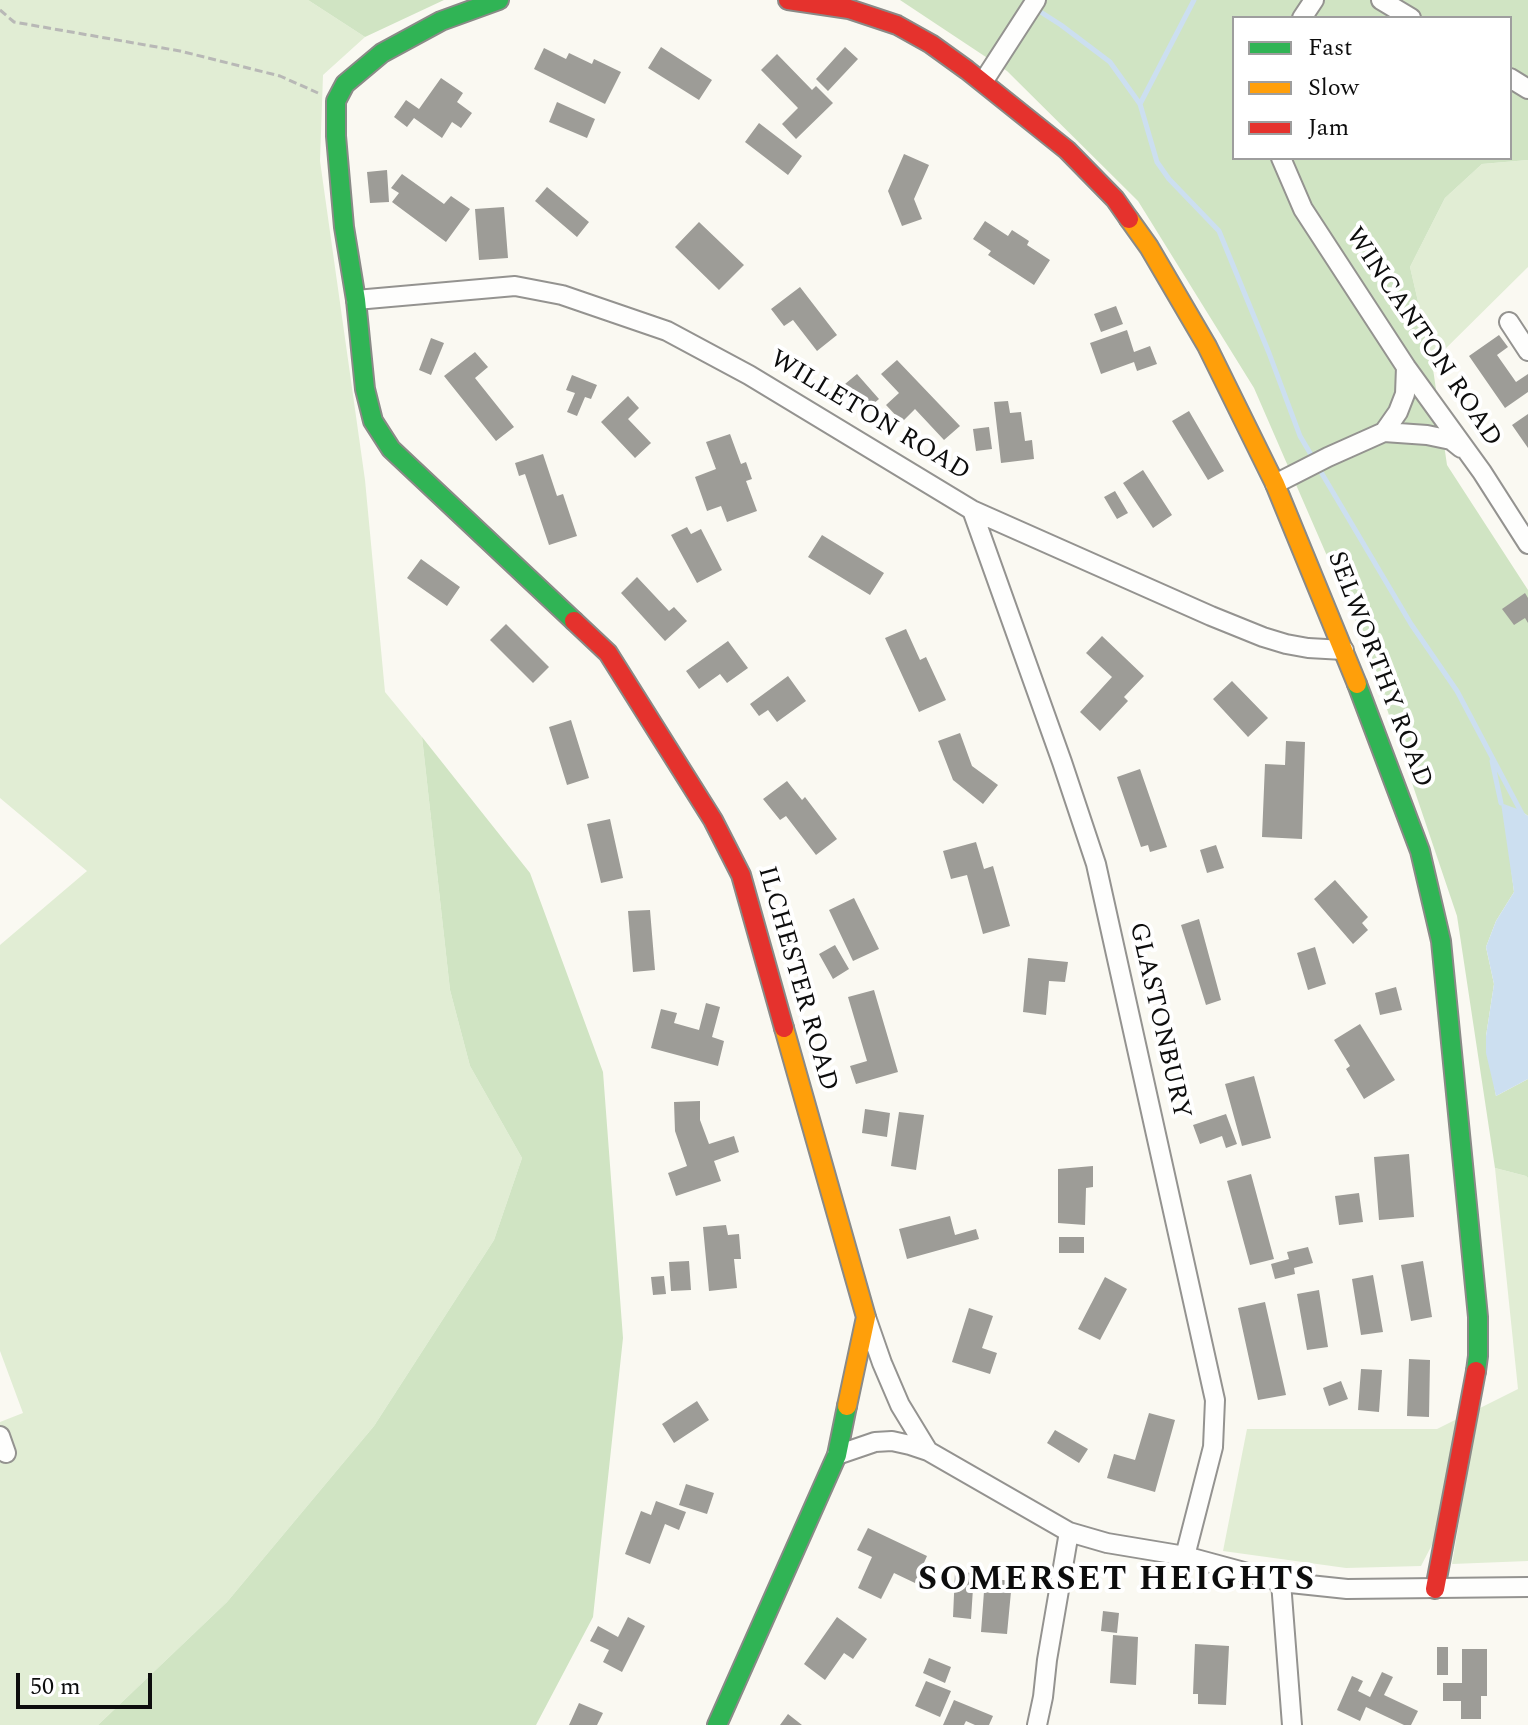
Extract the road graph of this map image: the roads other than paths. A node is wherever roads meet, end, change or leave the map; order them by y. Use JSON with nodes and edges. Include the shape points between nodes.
{"nodes":[{"id":1,"x":499,"y":0,"type":"edge"},
{"id":2,"x":788,"y":0,"type":"edge"},
{"id":3,"x":1036,"y":0,"type":"edge"},
{"id":4,"x":1381,"y":0,"type":"edge"},
{"id":5,"x":1408,"y":16,"type":"edge"},
{"id":6,"x":983,"y":82,"type":"junction"},
{"id":7,"x":1282,"y":160,"type":"edge"},
{"id":8,"x":356,"y":300,"type":"junction"},
{"id":9,"x":1509,"y":322,"type":"dead end"},
{"id":10,"x":1528,"y":351,"type":"edge"},
{"id":11,"x":1406,"y":367,"type":"junction"},
{"id":12,"x":1384,"y":432,"type":"junction"},
{"id":13,"x":1470,"y":455,"type":"junction"},
{"id":14,"x":1275,"y":484,"type":"junction"},
{"id":15,"x":972,"y":510,"type":"junction"},
{"id":16,"x":1528,"y":544,"type":"edge"},
{"id":17,"x":1344,"y":650,"type":"junction"},
{"id":18,"x":866,"y":1317,"type":"junction"},
{"id":19,"x":928,"y":1451,"type":"junction"},
{"id":20,"x":837,"y":1455,"type":"junction"},
{"id":21,"x":1069,"y":1532,"type":"junction"},
{"id":22,"x":1185,"y":1556,"type":"junction"},
{"id":23,"x":1281,"y":1582,"type":"junction"},
{"id":24,"x":1435,"y":1589,"type":"junction"},
{"id":25,"x":1527,"y":1593,"type":"edge"},
{"id":26,"x":717,"y":1725,"type":"edge"},
{"id":27,"x":1037,"y":1725,"type":"edge"},
{"id":28,"x":1292,"y":1725,"type":"edge"}],
"edges":[{"from":1,"to":8,"type":"street","via":[[441,21],[382,53],[345,84],[336,101],[344,227]]},
{"from":2,"to":6,"type":"street","name":"SELWORTHY ROAD","via":[[849,9],[897,25]]},
{"from":3,"to":6,"type":"street"},
{"from":4,"to":5,"type":"street"},
{"from":6,"to":14,"type":"street","name":"SELWORTHY ROAD","via":[[1067,150],[1115,199],[1207,346]]},
{"from":7,"to":11,"type":"street","name":"WINCANTON ROAD","via":[[1303,209]]},
{"from":8,"to":15,"type":"street","name":"WILLETON ROAD","via":[[515,286],[562,295],[667,331]]},
{"from":8,"to":18,"type":"street","name":"ILCHESTER ROAD","via":[[365,389],[373,421],[391,449],[608,653],[713,820],[741,875]]},
{"from":9,"to":10,"type":"street"},
{"from":11,"to":12,"type":"street","via":[[1405,394]]},
{"from":11,"to":13,"type":"street","name":"WINCANTON ROAD"},
{"from":12,"to":13,"type":"street","via":[[1451,440]]},
{"from":12,"to":14,"type":"street"},
{"from":13,"to":16,"type":"street","name":"WINCANTON ROAD"},
{"from":14,"to":17,"type":"street","name":"SELWORTHY ROAD"},
{"from":15,"to":17,"type":"street","name":"WILLETON ROAD","via":[[1263,637]]},
{"from":15,"to":22,"type":"street","name":"GLASTONBURY","via":[[1096,864],[1215,1400],[1213,1447]]},
{"from":17,"to":24,"type":"street","name":"SELWORTHY ROAD","via":[[1420,851],[1441,941],[1478,1317],[1471,1404]]},
{"from":18,"to":19,"type":"street","via":[[900,1405]]},
{"from":18,"to":20,"type":"street","name":"ILCHESTER ROAD"},
{"from":19,"to":20,"type":"street","via":[[892,1441]]},
{"from":19,"to":21,"type":"street"},
{"from":20,"to":26,"type":"street","name":"ILCHESTER ROAD"},
{"from":21,"to":22,"type":"street"},
{"from":21,"to":27,"type":"street"},
{"from":22,"to":23,"type":"street"},
{"from":23,"to":24,"type":"street"},
{"from":23,"to":28,"type":"street"},
{"from":24,"to":25,"type":"street"}]}
